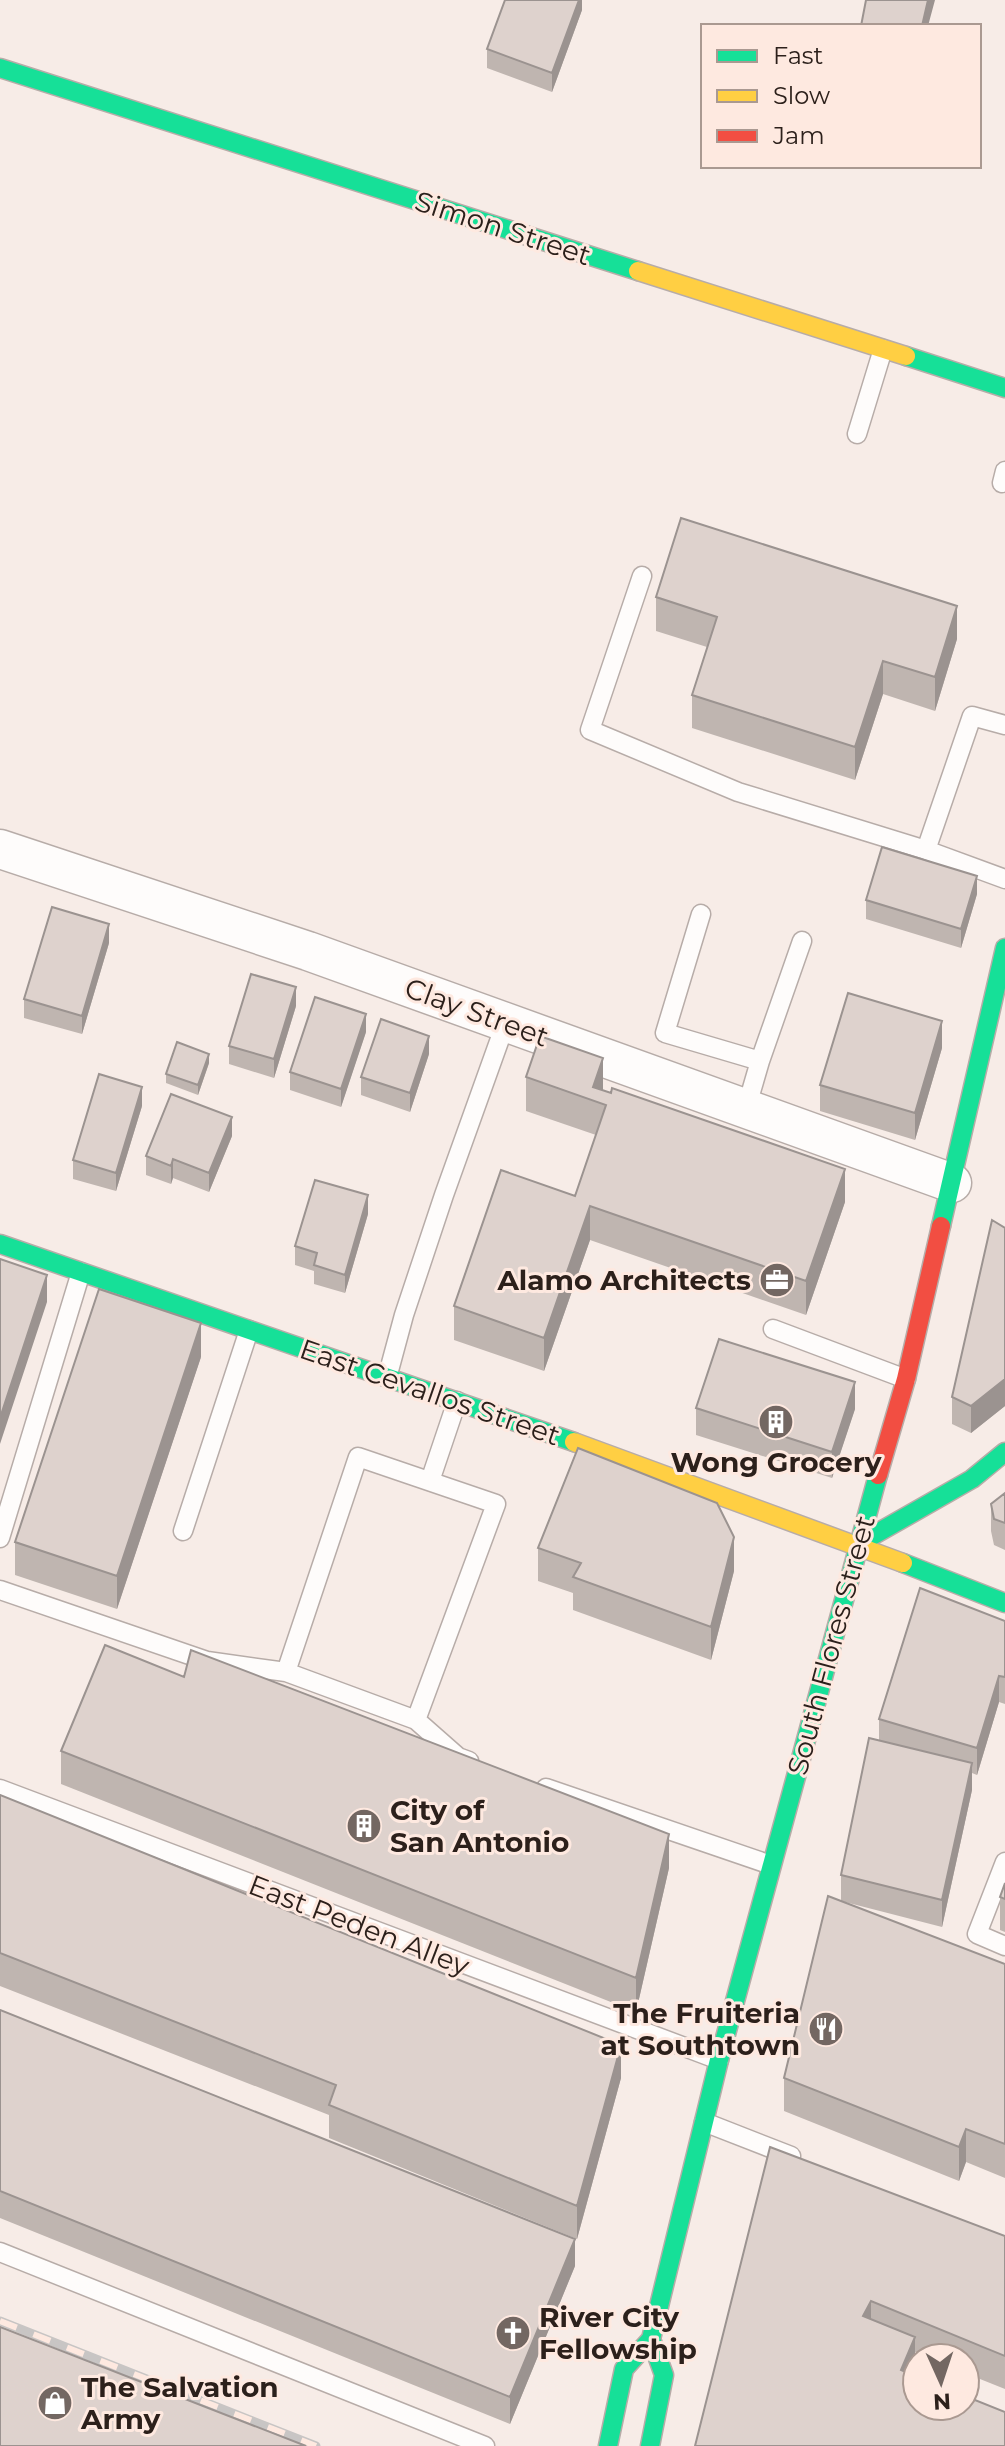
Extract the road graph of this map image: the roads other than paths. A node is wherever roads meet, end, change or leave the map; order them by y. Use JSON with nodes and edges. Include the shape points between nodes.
{"nodes":[{"id":1,"x":0,"y":68,"type":"edge"},
{"id":2,"x":883,"y":349,"type":"junction"},
{"id":3,"x":1005,"y":388,"type":"edge"},
{"id":4,"x":857,"y":434,"type":"dead end"},
{"id":5,"x":642,"y":576,"type":"dead end"},
{"id":6,"x":1005,"y":725,"type":"edge"},
{"id":7,"x":0,"y":849,"type":"edge"},
{"id":8,"x":926,"y":850,"type":"junction"},
{"id":9,"x":1005,"y":879,"type":"edge"},
{"id":10,"x":701,"y":914,"type":"dead end"},
{"id":11,"x":802,"y":941,"type":"dead end"},
{"id":12,"x":1005,"y":951,"type":"edge"},
{"id":13,"x":506,"y":1022,"type":"junction"},
{"id":14,"x":760,"y":1061,"type":"junction"},
{"id":15,"x":746,"y":1109,"type":"junction"},
{"id":16,"x":952,"y":1183,"type":"junction"},
{"id":17,"x":0,"y":1244,"type":"edge"},
{"id":18,"x":81,"y":1272,"type":"junction"},
{"id":19,"x":773,"y":1329,"type":"dead end"},
{"id":20,"x":249,"y":1330,"type":"junction"},
{"id":21,"x":387,"y":1378,"type":"junction"},
{"id":22,"x":906,"y":1379,"type":"junction"},
{"id":23,"x":457,"y":1401,"type":"junction"},
{"id":24,"x":1005,"y":1452,"type":"edge"},
{"id":25,"x":430,"y":1481,"type":"junction"},
{"id":26,"x":183,"y":1531,"type":"dead end"},
{"id":27,"x":0,"y":1538,"type":"edge"},
{"id":28,"x":858,"y":1544,"type":"junction"},
{"id":29,"x":0,"y":1590,"type":"edge"},
{"id":30,"x":1005,"y":1603,"type":"edge"},
{"id":31,"x":286,"y":1672,"type":"junction"},
{"id":32,"x":416,"y":1720,"type":"junction"},
{"id":33,"x":487,"y":1768,"type":"edge"},
{"id":34,"x":532,"y":1783,"type":"edge"},
{"id":35,"x":0,"y":1789,"type":"edge"},
{"id":36,"x":1005,"y":1862,"type":"edge"},
{"id":37,"x":771,"y":1865,"type":"junction"},
{"id":38,"x":1005,"y":1946,"type":"edge"},
{"id":39,"x":719,"y":2060,"type":"junction"},
{"id":40,"x":704,"y":2122,"type":"junction"},
{"id":41,"x":813,"y":2165,"type":"edge"},
{"id":42,"x":0,"y":2252,"type":"edge"},
{"id":43,"x":651,"y":2339,"type":"junction"},
{"id":44,"x":485,"y":2446,"type":"edge"},
{"id":45,"x":608,"y":2446,"type":"edge"},
{"id":46,"x":650,"y":2446,"type":"edge"}],
"edges":[{"from":1,"to":2,"type":"street","name":"Simon Street"},
{"from":2,"to":3,"type":"street","name":"Simon Street"},
{"from":2,"to":4,"type":"lane"},
{"from":5,"to":8,"type":"lane","via":[[590,730],[738,792]]},
{"from":6,"to":8,"type":"lane","via":[[972,716]]},
{"from":7,"to":13,"type":"street","name":"Clay Street"},
{"from":8,"to":9,"type":"lane"},
{"from":10,"to":14,"type":"lane","via":[[665,1033]]},
{"from":11,"to":14,"type":"lane"},
{"from":12,"to":16,"type":"street","name":"South Flores Street"},
{"from":13,"to":15,"type":"street","name":"Clay Street"},
{"from":13,"to":21,"type":"lane"},
{"from":14,"to":15,"type":"lane"},
{"from":15,"to":16,"type":"street","name":"Clay Street"},
{"from":16,"to":22,"type":"street","name":"South Flores Street"},
{"from":17,"to":18,"type":"street","name":"East Cevallos Street"},
{"from":18,"to":20,"type":"street","name":"East Cevallos Street"},
{"from":18,"to":27,"type":"lane"},
{"from":19,"to":22,"type":"lane"},
{"from":20,"to":21,"type":"street","name":"East Cevallos Street"},
{"from":20,"to":26,"type":"lane"},
{"from":21,"to":23,"type":"street","name":"East Cevallos Street"},
{"from":22,"to":28,"type":"street","name":"South Flores Street"},
{"from":23,"to":25,"type":"lane"},
{"from":23,"to":28,"type":"street","name":"East Cevallos Street"},
{"from":24,"to":28,"type":"street","via":[[972,1479]]},
{"from":25,"to":31,"type":"lane","via":[[358,1457]]},
{"from":25,"to":32,"type":"lane","via":[[496,1504]]},
{"from":28,"to":30,"type":"street","name":"East Cevallos Street"},
{"from":28,"to":37,"type":"street","name":"South Flores Street"},
{"from":29,"to":31,"type":"lane","via":[[207,1661]]},
{"from":31,"to":32,"type":"lane"},
{"from":32,"to":33,"type":"lane","via":[[458,1757]]},
{"from":34,"to":37,"type":"lane"},
{"from":35,"to":39,"type":"lane","name":"East Peden Alley"},
{"from":36,"to":38,"type":"lane","via":[[977,1934]]},
{"from":37,"to":39,"type":"street","name":"South Flores Street"},
{"from":39,"to":40,"type":"street","name":"South Flores Street"},
{"from":40,"to":41,"type":"lane"},
{"from":40,"to":43,"type":"street","name":"South Flores Street"},
{"from":42,"to":44,"type":"lane"},
{"from":43,"to":45,"type":"street","name":"South Flores Street","via":[[624,2369]]},
{"from":43,"to":46,"type":"street","via":[[664,2375]]}]}
